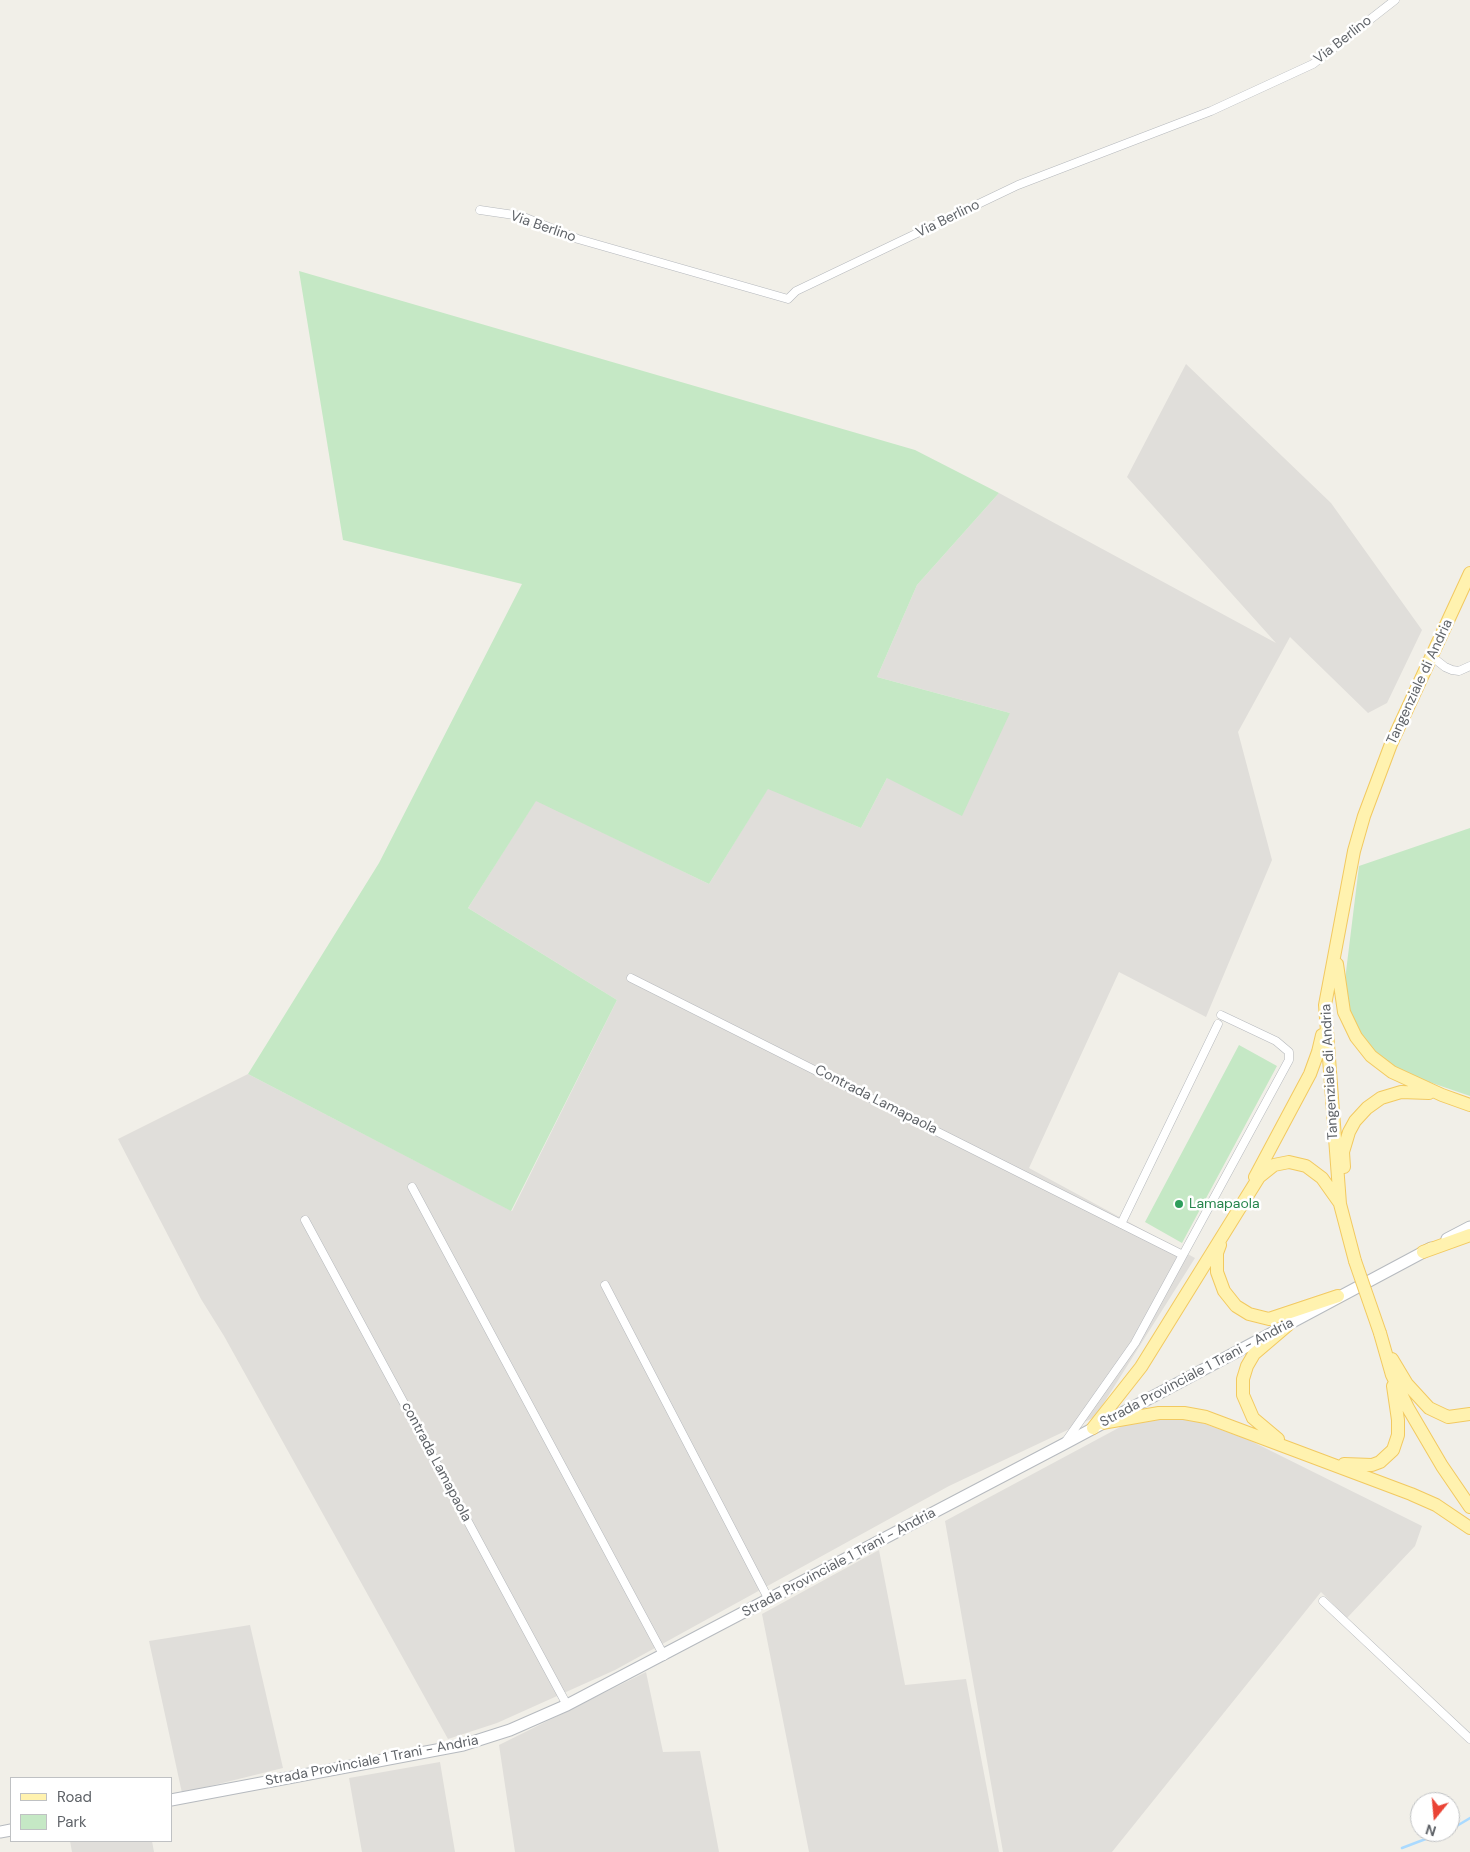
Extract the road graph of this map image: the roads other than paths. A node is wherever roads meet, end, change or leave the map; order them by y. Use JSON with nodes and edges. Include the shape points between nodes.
{"nodes":[{"id":1,"x":1395,"y":0,"type":"edge"},
{"id":2,"x":480,"y":210,"type":"dead end"},
{"id":3,"x":1470,"y":573,"type":"edge"},
{"id":4,"x":1431,"y":656,"type":"junction"},
{"id":5,"x":1470,"y":666,"type":"edge"},
{"id":6,"x":1339,"y":927,"type":"junction"},
{"id":7,"x":631,"y":978,"type":"dead end"},
{"id":8,"x":1221,"y":1015,"type":"dead end"},
{"id":9,"x":1326,"y":1015,"type":"junction"},
{"id":10,"x":1218,"y":1024,"type":"dead end"},
{"id":11,"x":1442,"y":1095,"type":"junction"},
{"id":12,"x":1470,"y":1105,"type":"edge"},
{"id":13,"x":412,"y":1187,"type":"dead end"},
{"id":14,"x":1340,"y":1204,"type":"junction"},
{"id":15,"x":1239,"y":1206,"type":"junction"},
{"id":16,"x":305,"y":1220,"type":"dead end"},
{"id":17,"x":1121,"y":1224,"type":"junction"},
{"id":18,"x":1228,"y":1224,"type":"junction"},
{"id":19,"x":1470,"y":1227,"type":"edge"},
{"id":20,"x":1346,"y":1234,"type":"junction"},
{"id":21,"x":1470,"y":1235,"type":"edge"},
{"id":22,"x":1423,"y":1252,"type":"junction"},
{"id":23,"x":1183,"y":1256,"type":"junction"},
{"id":24,"x":605,"y":1285,"type":"dead end"},
{"id":25,"x":1338,"y":1296,"type":"junction"},
{"id":26,"x":1288,"y":1325,"type":"junction"},
{"id":27,"x":1384,"y":1347,"type":"junction"},
{"id":28,"x":1392,"y":1375,"type":"junction"},
{"id":29,"x":1470,"y":1414,"type":"edge"},
{"id":30,"x":1098,"y":1426,"type":"junction"},
{"id":31,"x":1064,"y":1444,"type":"junction"},
{"id":32,"x":1290,"y":1448,"type":"junction"},
{"id":33,"x":1324,"y":1461,"type":"junction"},
{"id":34,"x":1470,"y":1507,"type":"edge"},
{"id":35,"x":1470,"y":1528,"type":"edge"},
{"id":36,"x":769,"y":1600,"type":"junction"},
{"id":37,"x":1323,"y":1601,"type":"dead end"},
{"id":38,"x":664,"y":1656,"type":"junction"},
{"id":39,"x":567,"y":1705,"type":"junction"},
{"id":40,"x":1470,"y":1739,"type":"edge"},
{"id":41,"x":172,"y":1800,"type":"edge"}],
"edges":[{"from":1,"to":2,"type":"street","name":"Via Berlino","via":[[1314,64],[1212,111],[1018,185],[796,291],[788,299],[578,239],[521,216]]},
{"from":3,"to":4,"type":"main road","name":"Tangenziale di Andria"},
{"from":4,"to":5,"type":"street","via":[[1452,670]]},
{"from":4,"to":6,"type":"main road","name":"Tangenziale di Andria","via":[[1391,744],[1364,816]]},
{"from":6,"to":9,"type":"main road","name":"Tangenziale di Andria","via":[[1325,1004]]},
{"from":6,"to":11,"type":"main road","via":[[1336,948],[1339,987],[1344,1012],[1356,1037],[1371,1056],[1392,1072]]},
{"from":7,"to":17,"type":"street","name":"Contrada Lamapaola"},
{"from":8,"to":23,"type":"street","via":[[1276,1041],[1289,1052],[1289,1060]]},
{"from":9,"to":14,"type":"main road","name":"Tangenziale di Andria"},
{"from":9,"to":15,"type":"main road","via":[[1310,1074]]},
{"from":10,"to":17,"type":"street"},
{"from":11,"to":12,"type":"main road"},
{"from":11,"to":20,"type":"main road","via":[[1415,1091],[1390,1095],[1373,1103],[1355,1121],[1348,1132],[1344,1152]]},
{"from":13,"to":38,"type":"street"},
{"from":14,"to":15,"type":"main road","via":[[1322,1178],[1306,1166],[1289,1162],[1274,1164],[1259,1177]]},
{"from":14,"to":20,"type":"main road","name":"Tangenziale di Andria"},
{"from":15,"to":18,"type":"main road"},
{"from":16,"to":39,"type":"street","name":"contrada Lamapaola"},
{"from":17,"to":23,"type":"street","name":"Contrada Lamapaola"},
{"from":18,"to":25,"type":"main road","via":[[1217,1253],[1217,1272],[1224,1291],[1236,1306],[1249,1314],[1269,1319]]},
{"from":18,"to":30,"type":"main road","via":[[1141,1368]]},
{"from":19,"to":22,"type":"main road","name":"Strada Provinciale 1 Trani - Andria"},
{"from":20,"to":27,"type":"main road","name":"Tangenziale di Andria","bridge":true},
{"from":21,"to":22,"type":"main road"},
{"from":22,"to":25,"type":"main road","name":"Strada Provinciale 1 Trani - Andria"},
{"from":23,"to":31,"type":"street","via":[[1135,1343]]},
{"from":24,"to":36,"type":"street"},
{"from":25,"to":26,"type":"main road","name":"Strada Provinciale 1 Trani - Andria"},
{"from":26,"to":30,"type":"main road","name":"Strada Provinciale 1 Trani - Andria"},
{"from":26,"to":32,"type":"main road","via":[[1254,1354],[1243,1380],[1243,1395],[1253,1418]]},
{"from":27,"to":28,"type":"main road","name":"Tangenziale di Andria"},
{"from":27,"to":29,"type":"main road","via":[[1407,1384],[1429,1408],[1448,1417]]},
{"from":28,"to":33,"type":"main road","via":[[1398,1420],[1393,1450],[1372,1465]]},
{"from":28,"to":34,"type":"main road","name":"Tangenziale di Andria","via":[[1442,1466]]},
{"from":30,"to":31,"type":"main road","name":"Strada Provinciale 1 Trani - Andria"},
{"from":30,"to":32,"type":"main road","via":[[1159,1412],[1184,1413],[1206,1417]]},
{"from":31,"to":36,"type":"main road","name":"Strada Provinciale 1 Trani - Andria"},
{"from":32,"to":33,"type":"main road"},
{"from":33,"to":35,"type":"main road","via":[[1436,1505]]},
{"from":36,"to":38,"type":"main road","name":"Strada Provinciale 1 Trani - Andria"},
{"from":37,"to":40,"type":"street"},
{"from":38,"to":39,"type":"main road","name":"Strada Provinciale 1 Trani - Andria"},
{"from":39,"to":41,"type":"main road","name":"Strada Provinciale 1 Trani - Andria","via":[[510,1730],[463,1745]]}]}
